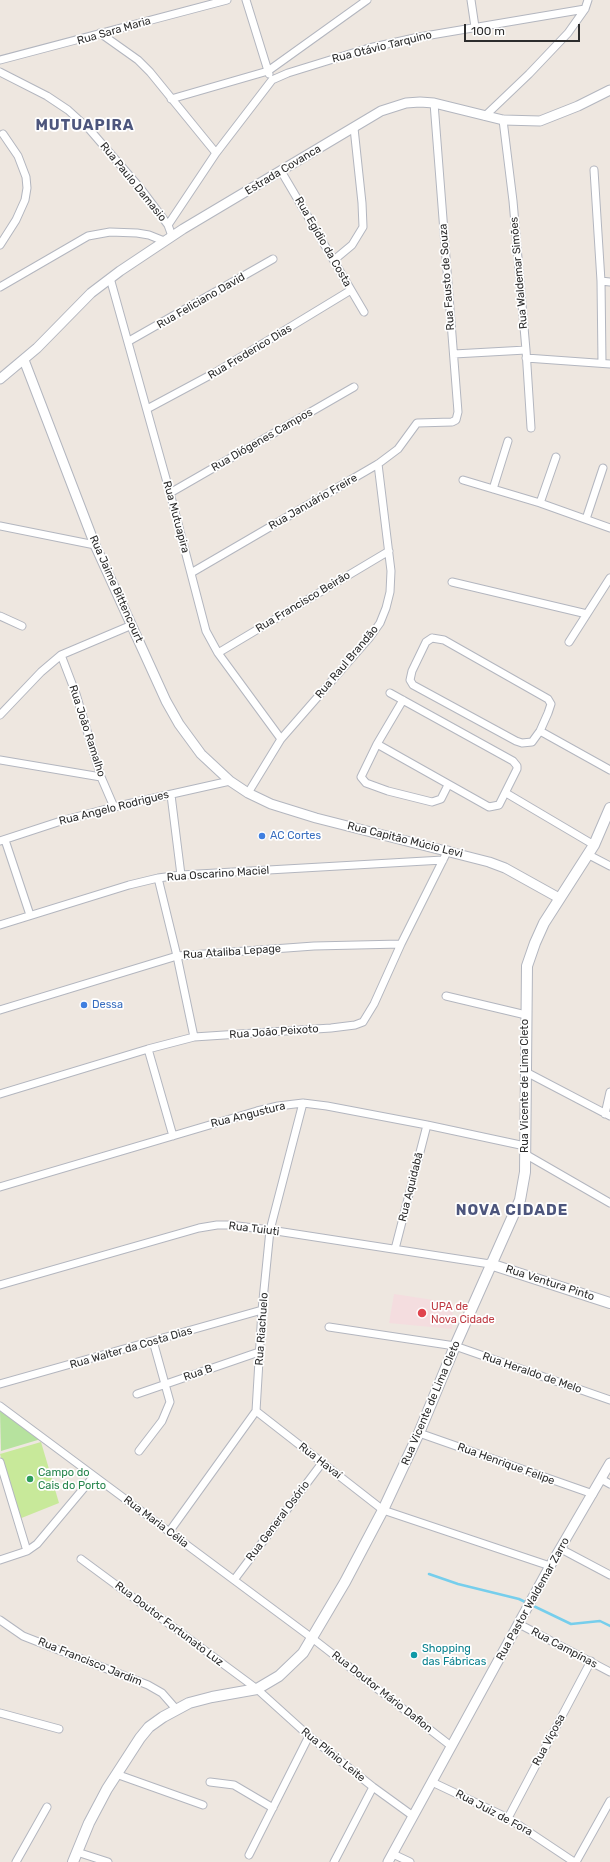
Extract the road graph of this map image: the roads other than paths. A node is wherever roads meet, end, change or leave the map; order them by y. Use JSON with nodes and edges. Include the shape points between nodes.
{"nodes":[{"id":1,"x":227,"y":0,"type":"edge"},
{"id":2,"x":246,"y":0,"type":"edge"},
{"id":3,"x":367,"y":0,"type":"edge"},
{"id":4,"x":471,"y":0,"type":"edge"},
{"id":5,"x":588,"y":0,"type":"edge"},
{"id":6,"x":585,"y":9,"type":"junction"},
{"id":7,"x":475,"y":27,"type":"junction"},
{"id":8,"x":100,"y":33,"type":"junction"},
{"id":9,"x":0,"y":60,"type":"edge"},
{"id":10,"x":268,"y":71,"type":"junction"},
{"id":11,"x":0,"y":72,"type":"edge"},
{"id":12,"x":272,"y":80,"type":"junction"},
{"id":13,"x":610,"y":90,"type":"edge"},
{"id":14,"x":172,"y":99,"type":"junction"},
{"id":15,"x":434,"y":103,"type":"junction"},
{"id":16,"x":484,"y":116,"type":"junction"},
{"id":17,"x":503,"y":120,"type":"junction"},
{"id":18,"x":354,"y":128,"type":"junction"},
{"id":19,"x":3,"y":134,"type":"dead end"},
{"id":20,"x":216,"y":153,"type":"junction"},
{"id":21,"x":594,"y":170,"type":"dead end"},
{"id":22,"x":281,"y":171,"type":"junction"},
{"id":23,"x":168,"y":225,"type":"junction"},
{"id":24,"x":168,"y":239,"type":"junction"},
{"id":25,"x":0,"y":246,"type":"edge"},
{"id":26,"x":273,"y":259,"type":"dead end"},
{"id":27,"x":334,"y":260,"type":"junction"},
{"id":28,"x":110,"y":278,"type":"junction"},
{"id":29,"x":601,"y":281,"type":"junction"},
{"id":30,"x":610,"y":282,"type":"edge"},
{"id":31,"x":0,"y":287,"type":"edge"},
{"id":32,"x":351,"y":290,"type":"junction"},
{"id":33,"x":364,"y":312,"type":"dead end"},
{"id":34,"x":129,"y":341,"type":"junction"},
{"id":35,"x":526,"y":350,"type":"junction"},
{"id":36,"x":454,"y":354,"type":"junction"},
{"id":37,"x":526,"y":358,"type":"junction"},
{"id":38,"x":24,"y":360,"type":"junction"},
{"id":39,"x":606,"y":363,"type":"edge"},
{"id":40,"x":0,"y":379,"type":"edge"},
{"id":41,"x":354,"y":387,"type":"dead end"},
{"id":42,"x":147,"y":409,"type":"junction"},
{"id":43,"x":425,"y":422,"type":"joint"},
{"id":44,"x":531,"y":428,"type":"dead end"},
{"id":45,"x":508,"y":441,"type":"dead end"},
{"id":46,"x":556,"y":457,"type":"dead end"},
{"id":47,"x":378,"y":464,"type":"junction"},
{"id":48,"x":603,"y":468,"type":"dead end"},
{"id":49,"x":463,"y":480,"type":"dead end"},
{"id":50,"x":493,"y":488,"type":"junction"},
{"id":51,"x":170,"y":493,"type":"junction"},
{"id":52,"x":540,"y":503,"type":"junction"},
{"id":53,"x":586,"y":519,"type":"junction"},
{"id":54,"x":0,"y":526,"type":"edge"},
{"id":55,"x":610,"y":528,"type":"edge"},
{"id":56,"x":95,"y":545,"type":"junction"},
{"id":57,"x":389,"y":551,"type":"junction"},
{"id":58,"x":191,"y":573,"type":"junction"},
{"id":59,"x":610,"y":578,"type":"edge"},
{"id":60,"x":452,"y":582,"type":"dead end"},
{"id":61,"x":587,"y":614,"type":"junction"},
{"id":62,"x":0,"y":616,"type":"edge"},
{"id":63,"x":132,"y":625,"type":"junction"},
{"id":64,"x":22,"y":626,"type":"dead end"},
{"id":65,"x":569,"y":642,"type":"dead end"},
{"id":66,"x":218,"y":653,"type":"junction"},
{"id":67,"x":61,"y":655,"type":"junction"},
{"id":68,"x":390,"y":693,"type":"dead end"},
{"id":69,"x":403,"y":700,"type":"junction"},
{"id":70,"x":0,"y":715,"type":"edge"},
{"id":71,"x":540,"y":731,"type":"junction"},
{"id":72,"x":281,"y":739,"type":"junction"},
{"id":73,"x":377,"y":744,"type":"junction"},
{"id":74,"x":0,"y":760,"type":"edge"},
{"id":75,"x":610,"y":770,"type":"edge"},
{"id":76,"x":101,"y":777,"type":"junction"},
{"id":77,"x":230,"y":781,"type":"junction"},
{"id":78,"x":448,"y":785,"type":"junction"},
{"id":79,"x":248,"y":793,"type":"junction"},
{"id":80,"x":506,"y":793,"type":"junction"},
{"id":81,"x":171,"y":795,"type":"junction"},
{"id":82,"x":114,"y":807,"type":"junction"},
{"id":83,"x":610,"y":808,"type":"edge"},
{"id":84,"x":2,"y":840,"type":"edge"},
{"id":85,"x":594,"y":845,"type":"junction"},
{"id":86,"x":448,"y":850,"type":"junction"},
{"id":87,"x":587,"y":854,"type":"junction"},
{"id":88,"x":443,"y":860,"type":"junction"},
{"id":89,"x":610,"y":866,"type":"edge"},
{"id":90,"x":181,"y":875,"type":"junction"},
{"id":91,"x":158,"y":878,"type":"junction"},
{"id":92,"x":559,"y":898,"type":"junction"},
{"id":93,"x":30,"y":915,"type":"junction"},
{"id":94,"x":0,"y":925,"type":"edge"},
{"id":95,"x":401,"y":944,"type":"junction"},
{"id":96,"x":177,"y":956,"type":"junction"},
{"id":97,"x":446,"y":996,"type":"dead end"},
{"id":98,"x":0,"y":1010,"type":"edge"},
{"id":99,"x":526,"y":1015,"type":"junction"},
{"id":100,"x":194,"y":1037,"type":"junction"},
{"id":101,"x":148,"y":1049,"type":"junction"},
{"id":102,"x":526,"y":1072,"type":"junction"},
{"id":103,"x":610,"y":1092,"type":"edge"},
{"id":104,"x":0,"y":1094,"type":"edge"},
{"id":105,"x":303,"y":1103,"type":"junction"},
{"id":106,"x":608,"y":1115,"type":"edge"},
{"id":107,"x":426,"y":1125,"type":"junction"},
{"id":108,"x":173,"y":1136,"type":"junction"},
{"id":109,"x":525,"y":1150,"type":"junction"},
{"id":110,"x":0,"y":1187,"type":"edge"},
{"id":111,"x":610,"y":1203,"type":"edge"},
{"id":112,"x":270,"y":1230,"type":"junction"},
{"id":113,"x":395,"y":1249,"type":"junction"},
{"id":114,"x":490,"y":1264,"type":"junction"},
{"id":115,"x":0,"y":1285,"type":"edge"},
{"id":116,"x":610,"y":1303,"type":"edge"},
{"id":117,"x":262,"y":1310,"type":"junction"},
{"id":118,"x":329,"y":1327,"type":"dead end"},
{"id":119,"x":153,"y":1342,"type":"junction"},
{"id":120,"x":454,"y":1346,"type":"junction"},
{"id":121,"x":259,"y":1352,"type":"junction"},
{"id":122,"x":0,"y":1384,"type":"edge"},
{"id":123,"x":165,"y":1385,"type":"junction"},
{"id":124,"x":137,"y":1394,"type":"dead end"},
{"id":125,"x":610,"y":1400,"type":"edge"},
{"id":126,"x":0,"y":1406,"type":"edge"},
{"id":127,"x":256,"y":1411,"type":"junction"},
{"id":128,"x":419,"y":1433,"type":"junction"},
{"id":129,"x":139,"y":1451,"type":"dead end"},
{"id":130,"x":0,"y":1462,"type":"edge"},
{"id":131,"x":322,"y":1462,"type":"junction"},
{"id":132,"x":610,"y":1463,"type":"edge"},
{"id":133,"x":1,"y":1470,"type":"edge"},
{"id":134,"x":94,"y":1476,"type":"junction"},
{"id":135,"x":601,"y":1479,"type":"junction"},
{"id":136,"x":610,"y":1484,"type":"edge"},
{"id":137,"x":593,"y":1494,"type":"junction"},
{"id":138,"x":383,"y":1510,"type":"junction"},
{"id":139,"x":170,"y":1532,"type":"junction"},
{"id":140,"x":561,"y":1549,"type":"junction"},
{"id":141,"x":27,"y":1551,"type":"junction"},
{"id":142,"x":81,"y":1559,"type":"dead end"},
{"id":143,"x":0,"y":1560,"type":"edge"},
{"id":144,"x":550,"y":1566,"type":"junction"},
{"id":145,"x":610,"y":1575,"type":"edge"},
{"id":146,"x":234,"y":1580,"type":"junction"},
{"id":147,"x":0,"y":1620,"type":"edge"},
{"id":148,"x":519,"y":1624,"type":"junction"},
{"id":149,"x":312,"y":1638,"type":"junction"},
{"id":150,"x":590,"y":1661,"type":"junction"},
{"id":151,"x":610,"y":1672,"type":"edge"},
{"id":152,"x":257,"y":1689,"type":"junction"},
{"id":153,"x":176,"y":1709,"type":"junction"},
{"id":154,"x":0,"y":1713,"type":"edge"},
{"id":155,"x":59,"y":1729,"type":"dead end"},
{"id":156,"x":309,"y":1736,"type":"junction"},
{"id":157,"x":451,"y":1746,"type":"junction"},
{"id":158,"x":116,"y":1774,"type":"junction"},
{"id":159,"x":210,"y":1782,"type":"dead end"},
{"id":160,"x":432,"y":1782,"type":"junction"},
{"id":161,"x":373,"y":1787,"type":"junction"},
{"id":162,"x":610,"y":1801,"type":"edge"},
{"id":163,"x":203,"y":1805,"type":"dead end"},
{"id":164,"x":47,"y":1806,"type":"dead end"},
{"id":165,"x":272,"y":1808,"type":"junction"},
{"id":166,"x":413,"y":1816,"type":"junction"},
{"id":167,"x":508,"y":1818,"type":"junction"},
{"id":168,"x":249,"y":1855,"type":"dead end"},
{"id":169,"x":75,"y":1857,"type":"edge"},
{"id":170,"x":390,"y":1858,"type":"edge"},
{"id":171,"x":16,"y":1862,"type":"edge"},
{"id":172,"x":108,"y":1862,"type":"edge"},
{"id":173,"x":334,"y":1862,"type":"edge"},
{"id":174,"x":410,"y":1862,"type":"edge"},
{"id":175,"x":575,"y":1862,"type":"edge"}],
"edges":[{"from":1,"to":8,"type":"street","name":"Rua Sara Maria"},
{"from":2,"to":10,"type":"street"},
{"from":3,"to":10,"type":"street"},
{"from":4,"to":7,"type":"street"},
{"from":5,"to":6,"type":"street"},
{"from":6,"to":7,"type":"street","name":"Rua Otávio Tarquino"},
{"from":6,"to":16,"type":"street","via":[[572,28],[529,74]]},
{"from":7,"to":12,"type":"street","name":"Rua Otávio Tarquino","via":[[369,48]]},
{"from":8,"to":9,"type":"street","name":"Rua Sara Maria"},
{"from":8,"to":14,"type":"street","via":[[138,60]]},
{"from":10,"to":12,"type":"street"},
{"from":10,"to":14,"type":"street"},
{"from":11,"to":23,"type":"street","name":"Rua Paulo Damasio","via":[[47,96],[68,110],[90,130]]},
{"from":12,"to":20,"type":"street","name":"Rua Otávio Tarquino"},
{"from":13,"to":17,"type":"street","name":"Estrada Covanca","via":[[548,119],[528,122]]},
{"from":14,"to":20,"type":"street"},
{"from":15,"to":16,"type":"street","name":"Estrada Covanca"},
{"from":15,"to":18,"type":"street","name":"Estrada Covanca","via":[[406,103],[390,107]]},
{"from":15,"to":36,"type":"street","name":"Rua Fausto de Souza"},
{"from":16,"to":17,"type":"street","name":"Estrada Covanca"},
{"from":17,"to":35,"type":"street","name":"Rua Waldemar Simões"},
{"from":18,"to":22,"type":"street","name":"Estrada Covanca"},
{"from":18,"to":27,"type":"street","via":[[363,227],[352,245]]},
{"from":19,"to":25,"type":"street","via":[[18,156],[27,188],[25,200],[16,220]]},
{"from":20,"to":23,"type":"street","name":"Rua Otávio Tarquino"},
{"from":21,"to":29,"type":"street"},
{"from":22,"to":24,"type":"street","name":"Estrada Covanca"},
{"from":22,"to":27,"type":"street","name":"Rua Egídio da Costa"},
{"from":23,"to":24,"type":"street","name":"Rua Paulo Damasio"},
{"from":24,"to":28,"type":"street","name":"Estrada Covanca"},
{"from":24,"to":31,"type":"street","via":[[137,233],[110,232],[88,236]]},
{"from":26,"to":34,"type":"street","name":"Rua Feliciano David"},
{"from":27,"to":32,"type":"street","name":"Rua Egídio da Costa"},
{"from":28,"to":34,"type":"street","name":"Rua Mutuapira"},
{"from":28,"to":38,"type":"street","name":"Estrada Covanca","via":[[91,293]]},
{"from":29,"to":30,"type":"street"},
{"from":29,"to":39,"type":"street"},
{"from":32,"to":33,"type":"street","name":"Rua Egídio da Costa"},
{"from":32,"to":42,"type":"street","name":"Rua Frederico Dias","via":[[216,372]]},
{"from":34,"to":42,"type":"street","name":"Rua Mutuapira"},
{"from":35,"to":36,"type":"street"},
{"from":35,"to":37,"type":"street","name":"Rua Waldemar Simões"},
{"from":36,"to":43,"type":"street","name":"Rua Fausto de Souza","via":[[458,417],[452,422]]},
{"from":37,"to":39,"type":"street"},
{"from":37,"to":44,"type":"street","name":"Rua Waldemar Simões"},
{"from":38,"to":40,"type":"street","name":"Estrada Covanca"},
{"from":38,"to":56,"type":"street","name":"Rua Jaime Bittencourt"},
{"from":41,"to":51,"type":"street","name":"Rua Diógenes Campos"},
{"from":42,"to":51,"type":"street","name":"Rua Mutuapira"},
{"from":43,"to":47,"type":"street","name":"Rua Januário Freire","via":[[417,423],[398,449]]},
{"from":45,"to":50,"type":"street"},
{"from":46,"to":52,"type":"street"},
{"from":47,"to":57,"type":"street","name":"Rua Raul Brandão"},
{"from":47,"to":58,"type":"street","name":"Rua Januário Freire"},
{"from":48,"to":53,"type":"street"},
{"from":49,"to":50,"type":"street"},
{"from":50,"to":52,"type":"street"},
{"from":51,"to":58,"type":"street","name":"Rua Mutuapira"},
{"from":52,"to":53,"type":"street"},
{"from":53,"to":55,"type":"street"},
{"from":54,"to":56,"type":"street"},
{"from":56,"to":63,"type":"street","name":"Rua Jaime Bittencourt"},
{"from":57,"to":66,"type":"street","name":"Rua Francisco Beirão"},
{"from":57,"to":72,"type":"street","name":"Rua Raul Brandão","via":[[390,592],[380,623]]},
{"from":58,"to":66,"type":"street","name":"Rua Mutuapira","via":[[206,631]]},
{"from":59,"to":61,"type":"street"},
{"from":60,"to":61,"type":"street"},
{"from":61,"to":65,"type":"street"},
{"from":62,"to":64,"type":"street"},
{"from":63,"to":67,"type":"street"},
{"from":63,"to":77,"type":"street","name":"Rua Jaime Bittencourt","via":[[179,724],[201,754]]},
{"from":66,"to":72,"type":"street","name":"Rua Mutuapira"},
{"from":67,"to":70,"type":"street"},
{"from":67,"to":76,"type":"street","name":"Rua João Ramalho","via":[[76,694]]},
{"from":68,"to":69,"type":"street"},
{"from":69,"to":73,"type":"street"},
{"from":69,"to":80,"type":"street","via":[[513,761],[517,769]]},
{"from":71,"to":71,"type":"street","via":[[550,707],[548,699],[444,640],[432,638],[426,642],[412,670],[410,680],[413,684],[522,743],[532,742]]},
{"from":71,"to":75,"type":"street"},
{"from":72,"to":79,"type":"street","name":"Rua Raul Brandão"},
{"from":73,"to":78,"type":"street"},
{"from":73,"to":78,"type":"street","via":[[361,774],[366,783],[436,802],[441,799]]},
{"from":74,"to":76,"type":"street"},
{"from":76,"to":82,"type":"street","name":"Rua João Ramalho"},
{"from":77,"to":79,"type":"street","name":"Rua Jaime Bittencourt"},
{"from":77,"to":81,"type":"street","name":"Rua Angelo Rodrigues"},
{"from":78,"to":80,"type":"street","via":[[489,807],[499,805]]},
{"from":79,"to":86,"type":"street","name":"Rua Capitão Múcio Levi","via":[[304,815]]},
{"from":80,"to":85,"type":"street"},
{"from":81,"to":82,"type":"street","name":"Rua Angelo Rodrigues"},
{"from":81,"to":90,"type":"street"},
{"from":82,"to":84,"type":"street","name":"Rua Angelo Rodrigues"},
{"from":83,"to":85,"type":"main road","name":"Rua Vicente de Lima Cleto"},
{"from":84,"to":93,"type":"street"},
{"from":85,"to":87,"type":"main road","name":"Rua Vicente de Lima Cleto"},
{"from":86,"to":88,"type":"street","name":"Rua João Peixoto"},
{"from":86,"to":92,"type":"street","name":"Rua Capitão Múcio Levi","via":[[505,868]]},
{"from":87,"to":89,"type":"street"},
{"from":87,"to":92,"type":"main road","name":"Rua Vicente de Lima Cleto"},
{"from":88,"to":90,"type":"street","name":"Rua Oscarino Maciel"},
{"from":88,"to":95,"type":"street","name":"Rua João Peixoto"},
{"from":90,"to":91,"type":"street","name":"Rua Oscarino Maciel"},
{"from":91,"to":93,"type":"street","name":"Rua Oscarino Maciel"},
{"from":91,"to":96,"type":"street"},
{"from":92,"to":99,"type":"main road","name":"Rua Vicente de Lima Cleto","via":[[539,933],[529,960]]},
{"from":93,"to":94,"type":"street","name":"Rua Oscarino Maciel"},
{"from":95,"to":96,"type":"street","name":"Rua Ataliba Lepage","via":[[314,946]]},
{"from":95,"to":100,"type":"street","name":"Rua João Peixoto","via":[[364,1022],[355,1025]]},
{"from":96,"to":98,"type":"street","name":"Rua Ataliba Lepage"},
{"from":96,"to":100,"type":"street"},
{"from":97,"to":99,"type":"street"},
{"from":99,"to":102,"type":"main road","name":"Rua Vicente de Lima Cleto"},
{"from":100,"to":101,"type":"street","name":"Rua João Peixoto"},
{"from":101,"to":104,"type":"street","name":"Rua João Peixoto"},
{"from":101,"to":108,"type":"street"},
{"from":102,"to":106,"type":"street"},
{"from":102,"to":109,"type":"main road","name":"Rua Vicente de Lima Cleto"},
{"from":103,"to":106,"type":"street"},
{"from":105,"to":107,"type":"street","name":"Rua Angustura"},
{"from":105,"to":108,"type":"street","name":"Rua Angustura","via":[[278,1106]]},
{"from":105,"to":112,"type":"street","name":"Rua Riachuelo"},
{"from":107,"to":109,"type":"street","name":"Rua Angustura"},
{"from":107,"to":113,"type":"street","name":"Rua Aquidabã"},
{"from":108,"to":110,"type":"street","name":"Rua Angustura"},
{"from":109,"to":111,"type":"street","name":"Rua Angustura"},
{"from":109,"to":114,"type":"main road","name":"Rua Vicente de Lima Cleto","via":[[525,1172],[520,1200]]},
{"from":112,"to":113,"type":"street","name":"Rua Tuiuti"},
{"from":112,"to":115,"type":"street","name":"Rua Tuiuti","via":[[230,1225],[199,1228]]},
{"from":112,"to":117,"type":"street","name":"Rua Riachuelo"},
{"from":113,"to":114,"type":"street","name":"Rua Tuiuti"},
{"from":114,"to":116,"type":"main road","name":"Rua Ventura Pinto"},
{"from":114,"to":120,"type":"main road","name":"Rua Vicente de Lima Cleto"},
{"from":117,"to":119,"type":"street","name":"Rua Walter da Costa Dias"},
{"from":117,"to":121,"type":"street","name":"Rua Riachuelo"},
{"from":118,"to":120,"type":"street","name":"Rua Heraldo de Melo"},
{"from":119,"to":122,"type":"street","name":"Rua Walter da Costa Dias"},
{"from":119,"to":123,"type":"street"},
{"from":120,"to":125,"type":"street","name":"Rua Heraldo de Melo"},
{"from":120,"to":128,"type":"main road","name":"Rua Vicente de Lima Cleto"},
{"from":121,"to":123,"type":"street","name":"Rua B"},
{"from":121,"to":127,"type":"street","name":"Rua Riachuelo"},
{"from":123,"to":124,"type":"street","name":"Rua B"},
{"from":123,"to":129,"type":"street","via":[[170,1402],[167,1413]]},
{"from":126,"to":134,"type":"street","name":"Rua Maria Célia"},
{"from":127,"to":131,"type":"street","name":"Rua Havaí"},
{"from":127,"to":139,"type":"street"},
{"from":128,"to":137,"type":"street","name":"Rua Henrique Felipe"},
{"from":128,"to":138,"type":"main road","name":"Rua Vicente de Lima Cleto"},
{"from":130,"to":133,"type":"street"},
{"from":131,"to":138,"type":"street","name":"Rua Havaí"},
{"from":131,"to":146,"type":"street","name":"Rua General Osório"},
{"from":132,"to":135,"type":"street","name":"Rua Pastor Waldemar Zarro"},
{"from":133,"to":141,"type":"street"},
{"from":134,"to":139,"type":"street","name":"Rua Maria Célia"},
{"from":134,"to":141,"type":"street","via":[[50,1531]]},
{"from":135,"to":136,"type":"street"},
{"from":135,"to":137,"type":"street","name":"Rua Pastor Waldemar Zarro"},
{"from":137,"to":140,"type":"street","name":"Rua Pastor Waldemar Zarro"},
{"from":138,"to":144,"type":"street","name":"Rua Havaí"},
{"from":138,"to":149,"type":"main road","name":"Rua Vicente de Lima Cleto"},
{"from":139,"to":146,"type":"street","name":"Rua Maria Célia"},
{"from":140,"to":144,"type":"street","name":"Rua Pastor Waldemar Zarro"},
{"from":140,"to":145,"type":"street"},
{"from":141,"to":143,"type":"street"},
{"from":142,"to":152,"type":"street","name":"Rua Doutor Fortunato Luz"},
{"from":144,"to":148,"type":"street","name":"Rua Pastor Waldemar Zarro"},
{"from":146,"to":149,"type":"street","name":"Rua Maria Célia"},
{"from":147,"to":153,"type":"street","name":"Rua Francisco Jardim","via":[[23,1636],[148,1685],[162,1693]]},
{"from":148,"to":150,"type":"street","name":"Rua Campínas"},
{"from":148,"to":157,"type":"street","name":"Rua Pastor Waldemar Zarro"},
{"from":149,"to":152,"type":"main road","name":"Rua Vicente de Lima Cleto","via":[[291,1666],[270,1683]]},
{"from":149,"to":157,"type":"street","name":"Rua Doutor Mário Daflon"},
{"from":150,"to":151,"type":"street","name":"Rua Campínas"},
{"from":150,"to":167,"type":"street","name":"Rua Viçosa"},
{"from":152,"to":153,"type":"main road","name":"Rua Vicente de Lima Cleto","via":[[212,1697]]},
{"from":152,"to":156,"type":"street","name":"Rua Plínio Leite"},
{"from":153,"to":158,"type":"main road","name":"Rua Vicente de Lima Cleto","via":[[149,1727]]},
{"from":154,"to":155,"type":"street"},
{"from":156,"to":161,"type":"street","name":"Rua Plínio Leite"},
{"from":156,"to":165,"type":"street"},
{"from":157,"to":160,"type":"street","name":"Rua Pastor Waldemar Zarro"},
{"from":158,"to":163,"type":"street"},
{"from":158,"to":169,"type":"main road","name":"Rua Vicente de Lima Cleto","via":[[95,1810]]},
{"from":159,"to":165,"type":"street","via":[[244,1789]]},
{"from":160,"to":166,"type":"street","name":"Rua Pastor Waldemar Zarro"},
{"from":160,"to":167,"type":"street","name":"Rua Juiz de Fora"},
{"from":161,"to":166,"type":"street","name":"Rua Plínio Leite"},
{"from":161,"to":173,"type":"street"},
{"from":162,"to":175,"type":"street"},
{"from":164,"to":171,"type":"street"},
{"from":165,"to":168,"type":"street"},
{"from":166,"to":170,"type":"street","name":"Rua Pastor Waldemar Zarro"},
{"from":167,"to":175,"type":"street","name":"Rua Juiz de Fora"},
{"from":169,"to":172,"type":"street"},
{"from":170,"to":174,"type":"street"}]}
